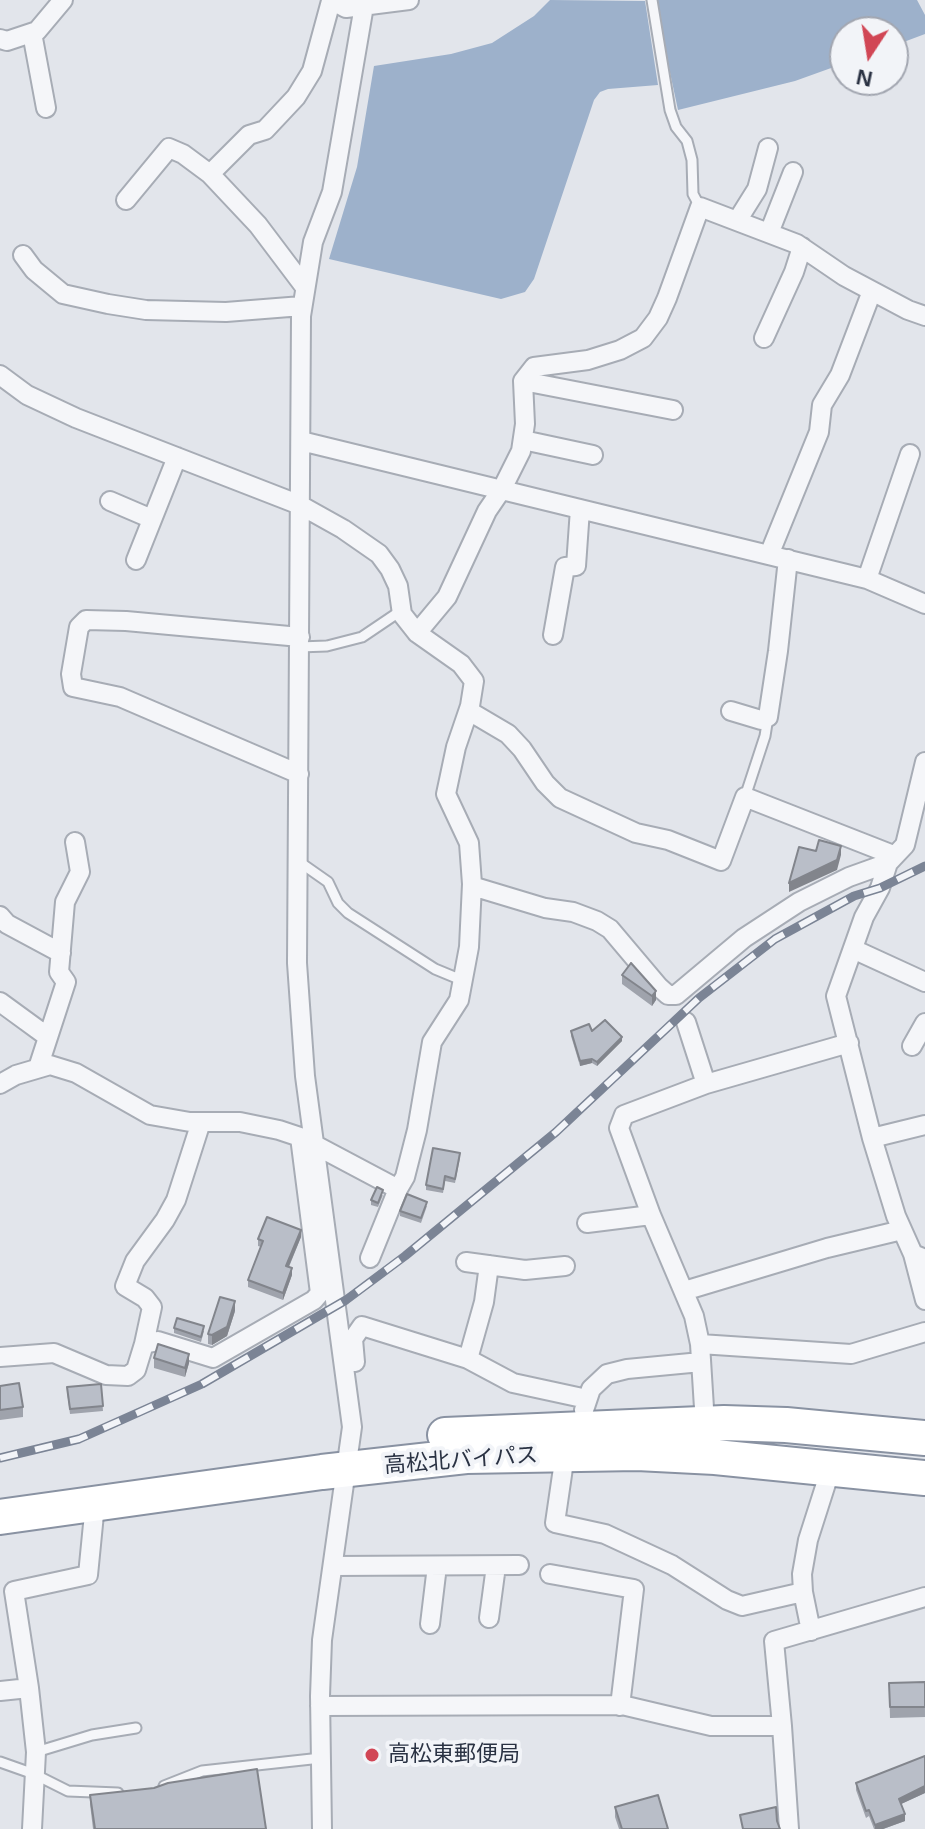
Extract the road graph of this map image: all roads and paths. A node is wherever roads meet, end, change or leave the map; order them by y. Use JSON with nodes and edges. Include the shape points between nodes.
{"nodes":[{"id":1,"x":63,"y":0,"type":"edge"},
{"id":2,"x":331,"y":0,"type":"edge"},
{"id":3,"x":409,"y":0,"type":"edge"},
{"id":4,"x":652,"y":0,"type":"edge"},
{"id":5,"x":365,"y":3,"type":"edge"},
{"id":6,"x":32,"y":33,"type":"junction"},
{"id":7,"x":1,"y":40,"type":"edge"},
{"id":8,"x":46,"y":108,"type":"dead end"},
{"id":9,"x":768,"y":148,"type":"dead end"},
{"id":10,"x":793,"y":172,"type":"dead end"},
{"id":11,"x":210,"y":174,"type":"junction"},
{"id":12,"x":126,"y":200,"type":"dead end"},
{"id":13,"x":700,"y":207,"type":"junction"},
{"id":14,"x":737,"y":221,"type":"junction"},
{"id":15,"x":769,"y":233,"type":"junction"},
{"id":16,"x":802,"y":247,"type":"junction"},
{"id":17,"x":23,"y":255,"type":"dead end"},
{"id":18,"x":304,"y":286,"type":"junction"},
{"id":19,"x":872,"y":291,"type":"junction"},
{"id":20,"x":302,"y":306,"type":"junction"},
{"id":21,"x":925,"y":316,"type":"edge"},
{"id":22,"x":764,"y":338,"type":"dead end"},
{"id":23,"x":0,"y":375,"type":"edge"},
{"id":24,"x":523,"y":381,"type":"junction"},
{"id":25,"x":673,"y":410,"type":"dead end"},
{"id":26,"x":523,"y":440,"type":"junction"},
{"id":27,"x":301,"y":441,"type":"junction"},
{"id":28,"x":910,"y":454,"type":"dead end"},
{"id":29,"x":593,"y":455,"type":"dead end"},
{"id":30,"x":177,"y":457,"type":"junction"},
{"id":31,"x":502,"y":489,"type":"junction"},
{"id":32,"x":110,"y":501,"type":"dead end"},
{"id":33,"x":300,"y":505,"type":"junction"},
{"id":34,"x":580,"y":509,"type":"junction"},
{"id":35,"x":152,"y":519,"type":"junction"},
{"id":36,"x":769,"y":555,"type":"junction"},
{"id":37,"x":788,"y":559,"type":"junction"},
{"id":38,"x":136,"y":560,"type":"dead end"},
{"id":39,"x":867,"y":579,"type":"junction"},
{"id":40,"x":925,"y":604,"type":"edge"},
{"id":41,"x":402,"y":610,"type":"junction"},
{"id":42,"x":417,"y":633,"type":"junction"},
{"id":43,"x":553,"y":635,"type":"dead end"},
{"id":44,"x":300,"y":642,"type":"junction"},
{"id":45,"x":469,"y":711,"type":"junction"},
{"id":46,"x":731,"y":711,"type":"dead end"},
{"id":47,"x":768,"y":717,"type":"junction"},
{"id":48,"x":925,"y":762,"type":"edge"},
{"id":49,"x":299,"y":774,"type":"junction"},
{"id":50,"x":745,"y":797,"type":"junction"},
{"id":51,"x":75,"y":842,"type":"dead end"},
{"id":52,"x":890,"y":859,"type":"junction"},
{"id":53,"x":298,"y":861,"type":"junction"},
{"id":54,"x":472,"y":886,"type":"junction"},
{"id":55,"x":0,"y":916,"type":"edge"},
{"id":56,"x":853,"y":949,"type":"junction"},
{"id":57,"x":61,"y":953,"type":"junction"},
{"id":58,"x":464,"y":981,"type":"junction"},
{"id":59,"x":925,"y":982,"type":"edge"},
{"id":60,"x":0,"y":1002,"type":"edge"},
{"id":61,"x":686,"y":1022,"type":"dead end"},
{"id":62,"x":925,"y":1023,"type":"edge"},
{"id":63,"x":48,"y":1037,"type":"junction"},
{"id":64,"x":849,"y":1043,"type":"junction"},
{"id":65,"x":912,"y":1046,"type":"dead end"},
{"id":66,"x":38,"y":1068,"type":"junction"},
{"id":67,"x":0,"y":1084,"type":"edge"},
{"id":68,"x":706,"y":1084,"type":"junction"},
{"id":69,"x":201,"y":1122,"type":"junction"},
{"id":70,"x":925,"y":1125,"type":"edge"},
{"id":71,"x":872,"y":1138,"type":"junction"},
{"id":72,"x":307,"y":1142,"type":"junction"},
{"id":73,"x":398,"y":1189,"type":"junction"},
{"id":74,"x":651,"y":1215,"type":"junction"},
{"id":75,"x":587,"y":1223,"type":"dead end"},
{"id":76,"x":902,"y":1230,"type":"junction"},
{"id":77,"x":919,"y":1257,"type":"edge"},
{"id":78,"x":370,"y":1258,"type":"dead end"},
{"id":79,"x":466,"y":1262,"type":"dead end"},
{"id":80,"x":489,"y":1265,"type":"junction"},
{"id":81,"x":565,"y":1266,"type":"dead end"},
{"id":82,"x":684,"y":1291,"type":"junction"},
{"id":83,"x":925,"y":1300,"type":"edge"},
{"id":84,"x":925,"y":1332,"type":"edge"},
{"id":85,"x":144,"y":1344,"type":"junction"},
{"id":86,"x":700,"y":1353,"type":"junction"},
{"id":87,"x":0,"y":1357,"type":"edge"},
{"id":88,"x":468,"y":1359,"type":"junction"},
{"id":89,"x":705,"y":1424,"type":"junction"},
{"id":90,"x":577,"y":1427,"type":"junction"},
{"id":91,"x":925,"y":1438,"type":"edge"},
{"id":92,"x":349,"y":1448,"type":"junction"},
{"id":93,"x":831,"y":1468,"type":"junction"},
{"id":94,"x":925,"y":1478,"type":"edge"},
{"id":95,"x":0,"y":1493,"type":"edge"},
{"id":96,"x":95,"y":1504,"type":"junction"},
{"id":97,"x":0,"y":1517,"type":"edge"},
{"id":98,"x":519,"y":1565,"type":"dead end"},
{"id":99,"x":333,"y":1566,"type":"junction"},
{"id":100,"x":437,"y":1566,"type":"junction"},
{"id":101,"x":496,"y":1566,"type":"junction"},
{"id":102,"x":550,"y":1574,"type":"dead end"},
{"id":103,"x":7,"y":1592,"type":"edge"},
{"id":104,"x":803,"y":1592,"type":"junction"},
{"id":105,"x":925,"y":1597,"type":"edge"},
{"id":106,"x":489,"y":1618,"type":"dead end"},
{"id":107,"x":430,"y":1624,"type":"dead end"},
{"id":108,"x":811,"y":1631,"type":"junction"},
{"id":109,"x":29,"y":1688,"type":"junction"},
{"id":110,"x":0,"y":1691,"type":"edge"},
{"id":111,"x":320,"y":1706,"type":"junction"},
{"id":112,"x":620,"y":1706,"type":"junction"},
{"id":113,"x":782,"y":1726,"type":"junction"},
{"id":114,"x":136,"y":1728,"type":"dead end"},
{"id":115,"x":36,"y":1752,"type":"junction"},
{"id":116,"x":321,"y":1758,"type":"junction"},
{"id":117,"x":0,"y":1762,"type":"edge"},
{"id":118,"x":34,"y":1774,"type":"junction"},
{"id":119,"x":153,"y":1790,"type":"edge"},
{"id":120,"x":124,"y":1794,"type":"edge"},
{"id":121,"x":32,"y":1829,"type":"edge"},
{"id":122,"x":322,"y":1829,"type":"edge"},
{"id":123,"x":789,"y":1829,"type":"edge"}],
"edges":[{"from":1,"to":6,"type":"street"},
{"from":2,"to":5,"type":"street","via":[[346,8]]},
{"from":2,"to":11,"type":"street","via":[[312,71],[296,97]]},
{"from":3,"to":5,"type":"street"},
{"from":4,"to":13,"type":"lane","via":[[670,110],[687,141],[693,194]]},
{"from":5,"to":18,"type":"street","via":[[332,192]]},
{"from":6,"to":7,"type":"street"},
{"from":6,"to":8,"type":"street"},
{"from":9,"to":14,"type":"street","via":[[757,189]]},
{"from":10,"to":15,"type":"street"},
{"from":11,"to":12,"type":"street","via":[[169,148]]},
{"from":11,"to":18,"type":"street"},
{"from":13,"to":14,"type":"street"},
{"from":13,"to":24,"type":"street","via":[[662,308],[643,338],[588,360],[534,367]]},
{"from":14,"to":15,"type":"street"},
{"from":15,"to":16,"type":"street"},
{"from":16,"to":19,"type":"street"},
{"from":16,"to":22,"type":"street"},
{"from":17,"to":20,"type":"street","via":[[63,294],[108,304],[226,312]]},
{"from":18,"to":20,"type":"street"},
{"from":19,"to":21,"type":"street"},
{"from":19,"to":36,"type":"street","via":[[840,375],[822,405],[819,432]]},
{"from":20,"to":27,"type":"street"},
{"from":23,"to":30,"type":"street","via":[[27,395],[76,418]]},
{"from":24,"to":25,"type":"street"},
{"from":24,"to":26,"type":"street"},
{"from":26,"to":29,"type":"street"},
{"from":26,"to":31,"type":"street"},
{"from":27,"to":31,"type":"street"},
{"from":27,"to":33,"type":"street"},
{"from":28,"to":39,"type":"street"},
{"from":30,"to":33,"type":"street"},
{"from":30,"to":35,"type":"street"},
{"from":31,"to":34,"type":"street"},
{"from":31,"to":42,"type":"street","via":[[447,597]]},
{"from":32,"to":35,"type":"street"},
{"from":33,"to":41,"type":"street","via":[[379,554],[398,586]]},
{"from":33,"to":44,"type":"street"},
{"from":34,"to":36,"type":"street"},
{"from":34,"to":43,"type":"street","via":[[576,566],[565,567]]},
{"from":35,"to":38,"type":"street"},
{"from":36,"to":37,"type":"street"},
{"from":37,"to":39,"type":"street"},
{"from":37,"to":47,"type":"street"},
{"from":39,"to":40,"type":"street"},
{"from":41,"to":42,"type":"street"},
{"from":41,"to":44,"type":"lane","via":[[362,637],[327,646]]},
{"from":42,"to":45,"type":"street","via":[[469,671],[474,681]]},
{"from":44,"to":49,"type":"street"},
{"from":44,"to":49,"type":"street","via":[[86,620],[79,627],[71,674],[73,687],[120,697]]},
{"from":45,"to":50,"type":"street","via":[[508,734],[560,798],[636,833],[721,861]]},
{"from":45,"to":54,"type":"street","via":[[446,794],[469,843]]},
{"from":46,"to":47,"type":"street","via":[[761,720]]},
{"from":47,"to":50,"type":"lane"},
{"from":48,"to":52,"type":"street","via":[[905,845]]},
{"from":49,"to":53,"type":"street"},
{"from":50,"to":52,"type":"street"},
{"from":51,"to":57,"type":"street","via":[[80,872],[65,902]]},
{"from":52,"to":54,"type":"street","via":[[799,902],[744,938],[676,995],[668,995],[597,921]]},
{"from":52,"to":56,"type":"street"},
{"from":53,"to":58,"type":"lane","via":[[328,882],[348,913],[435,969]]},
{"from":53,"to":72,"type":"street","via":[[297,963]]},
{"from":54,"to":58,"type":"street"},
{"from":55,"to":57,"type":"street"},
{"from":56,"to":59,"type":"street"},
{"from":56,"to":64,"type":"street","via":[[836,996]]},
{"from":57,"to":63,"type":"street","via":[[59,972],[66,982]]},
{"from":58,"to":73,"type":"street","via":[[459,1000],[432,1042],[417,1130]]},
{"from":60,"to":63,"type":"street"},
{"from":61,"to":68,"type":"street"},
{"from":62,"to":65,"type":"street"},
{"from":63,"to":66,"type":"street"},
{"from":64,"to":68,"type":"street"},
{"from":64,"to":71,"type":"street"},
{"from":66,"to":67,"type":"street"},
{"from":66,"to":69,"type":"street","via":[[50,1065],[76,1073],[150,1115]]},
{"from":68,"to":74,"type":"street","via":[[624,1115],[619,1128]]},
{"from":69,"to":72,"type":"street","via":[[240,1122]]},
{"from":69,"to":85,"type":"street","via":[[176,1200],[135,1261],[125,1286],[152,1307]]},
{"from":70,"to":71,"type":"street"},
{"from":71,"to":76,"type":"street"},
{"from":72,"to":73,"type":"street"},
{"from":72,"to":85,"type":"street","via":[[320,1293],[213,1358],[158,1341]]},
{"from":72,"to":92,"type":"street"},
{"from":73,"to":78,"type":"street"},
{"from":74,"to":75,"type":"street"},
{"from":74,"to":82,"type":"street"},
{"from":76,"to":77,"type":"street"},
{"from":76,"to":82,"type":"street"},
{"from":77,"to":83,"type":"street"},
{"from":79,"to":80,"type":"street"},
{"from":80,"to":81,"type":"street","via":[[525,1270]]},
{"from":80,"to":88,"type":"street"},
{"from":82,"to":86,"type":"street"},
{"from":84,"to":86,"type":"street","via":[[851,1354]]},
{"from":85,"to":87,"type":"street","via":[[136,1370],[118,1377],[54,1353]]},
{"from":86,"to":89,"type":"street"},
{"from":86,"to":90,"type":"street","via":[[616,1371],[599,1381]]},
{"from":88,"to":90,"type":"street"},
{"from":88,"to":92,"type":"street","via":[[362,1326],[353,1339],[358,1418]]},
{"from":89,"to":90,"type":"highway","name":"高松北バイパス"},
{"from":89,"to":91,"type":"highway","name":"高松北バイパス","via":[[786,1425]]},
{"from":90,"to":92,"type":"highway","name":"高松北バイパス","via":[[466,1456]]},
{"from":90,"to":93,"type":"highway","name":"高松北バイパス","via":[[637,1453]]},
{"from":90,"to":104,"type":"street","via":[[563,1468],[555,1523],[605,1534],[742,1606]]},
{"from":92,"to":95,"type":"highway","name":"高松北バイパス"},
{"from":92,"to":96,"type":"highway","name":"高松北バイパス"},
{"from":92,"to":99,"type":"street"},
{"from":93,"to":94,"type":"highway","name":"高松北バイパス"},
{"from":93,"to":104,"type":"street","via":[[808,1540]]},
{"from":96,"to":97,"type":"highway","name":"高松北バイパス"},
{"from":96,"to":103,"type":"street","via":[[88,1575]]},
{"from":98,"to":101,"type":"street"},
{"from":99,"to":100,"type":"street"},
{"from":99,"to":111,"type":"street","via":[[322,1640]]},
{"from":100,"to":101,"type":"street"},
{"from":100,"to":107,"type":"street"},
{"from":101,"to":106,"type":"street"},
{"from":102,"to":112,"type":"street","via":[[634,1589]]},
{"from":103,"to":109,"type":"street"},
{"from":104,"to":108,"type":"street"},
{"from":105,"to":108,"type":"street"},
{"from":108,"to":113,"type":"street","via":[[774,1641]]},
{"from":109,"to":110,"type":"street"},
{"from":109,"to":115,"type":"street"},
{"from":111,"to":112,"type":"street"},
{"from":111,"to":116,"type":"street"},
{"from":112,"to":113,"type":"street","via":[[711,1726]]},
{"from":113,"to":123,"type":"street"},
{"from":114,"to":115,"type":"lane"},
{"from":115,"to":118,"type":"street"},
{"from":116,"to":119,"type":"lane","via":[[202,1771]]},
{"from":116,"to":122,"type":"street"},
{"from":117,"to":118,"type":"lane"},
{"from":118,"to":120,"type":"lane","via":[[68,1791]]},
{"from":118,"to":121,"type":"street"}]}
